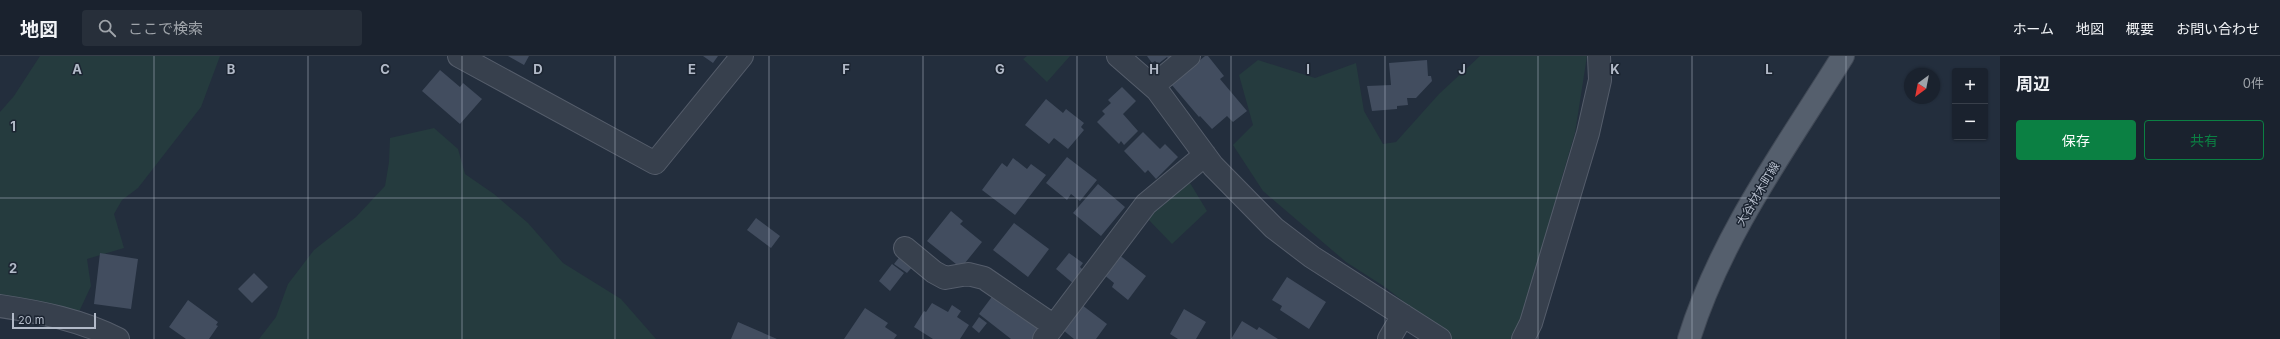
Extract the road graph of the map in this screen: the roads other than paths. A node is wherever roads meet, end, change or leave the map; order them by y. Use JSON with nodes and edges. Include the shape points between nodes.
{"nodes":[{"id":1,"x":459,"y":56,"type":"edge"},
{"id":2,"x":742,"y":56,"type":"edge"},
{"id":3,"x":1118,"y":56,"type":"edge"},
{"id":4,"x":1189,"y":56,"type":"edge"},
{"id":5,"x":1599,"y":56,"type":"edge"},
{"id":6,"x":1843,"y":56,"type":"edge"},
{"id":7,"x":1153,"y":86,"type":"junction"},
{"id":8,"x":1205,"y":155,"type":"junction"},
{"id":9,"x":905,"y":248,"type":"dead end"},
{"id":10,"x":0,"y":306,"type":"edge"},
{"id":11,"x":1403,"y":314,"type":"junction"},
{"id":12,"x":1049,"y":332,"type":"edge"},
{"id":13,"x":118,"y":339,"type":"edge"},
{"id":14,"x":1389,"y":339,"type":"edge"},
{"id":15,"x":1440,"y":339,"type":"edge"},
{"id":16,"x":1523,"y":339,"type":"edge"},
{"id":17,"x":1689,"y":339,"type":"edge"}],
"edges":[{"from":1,"to":2,"type":"street","via":[[655,162]]},
{"from":3,"to":7,"type":"street"},
{"from":4,"to":7,"type":"street"},
{"from":5,"to":16,"type":"street","via":[[1600,80],[1588,133],[1531,323]]},
{"from":6,"to":17,"type":"main road","name":"大谷材木町線","via":[[1744,214],[1699,306]]},
{"from":7,"to":8,"type":"street"},
{"from":8,"to":11,"type":"street","via":[[1218,172],[1274,228],[1312,257]]},
{"from":8,"to":12,"type":"street","via":[[1146,204]]},
{"from":9,"to":12,"type":"street","via":[[945,278],[968,274],[984,278]]},
{"from":10,"to":13,"type":"street","via":[[37,312],[90,326]]},
{"from":11,"to":14,"type":"street"},
{"from":11,"to":15,"type":"street"}]}
